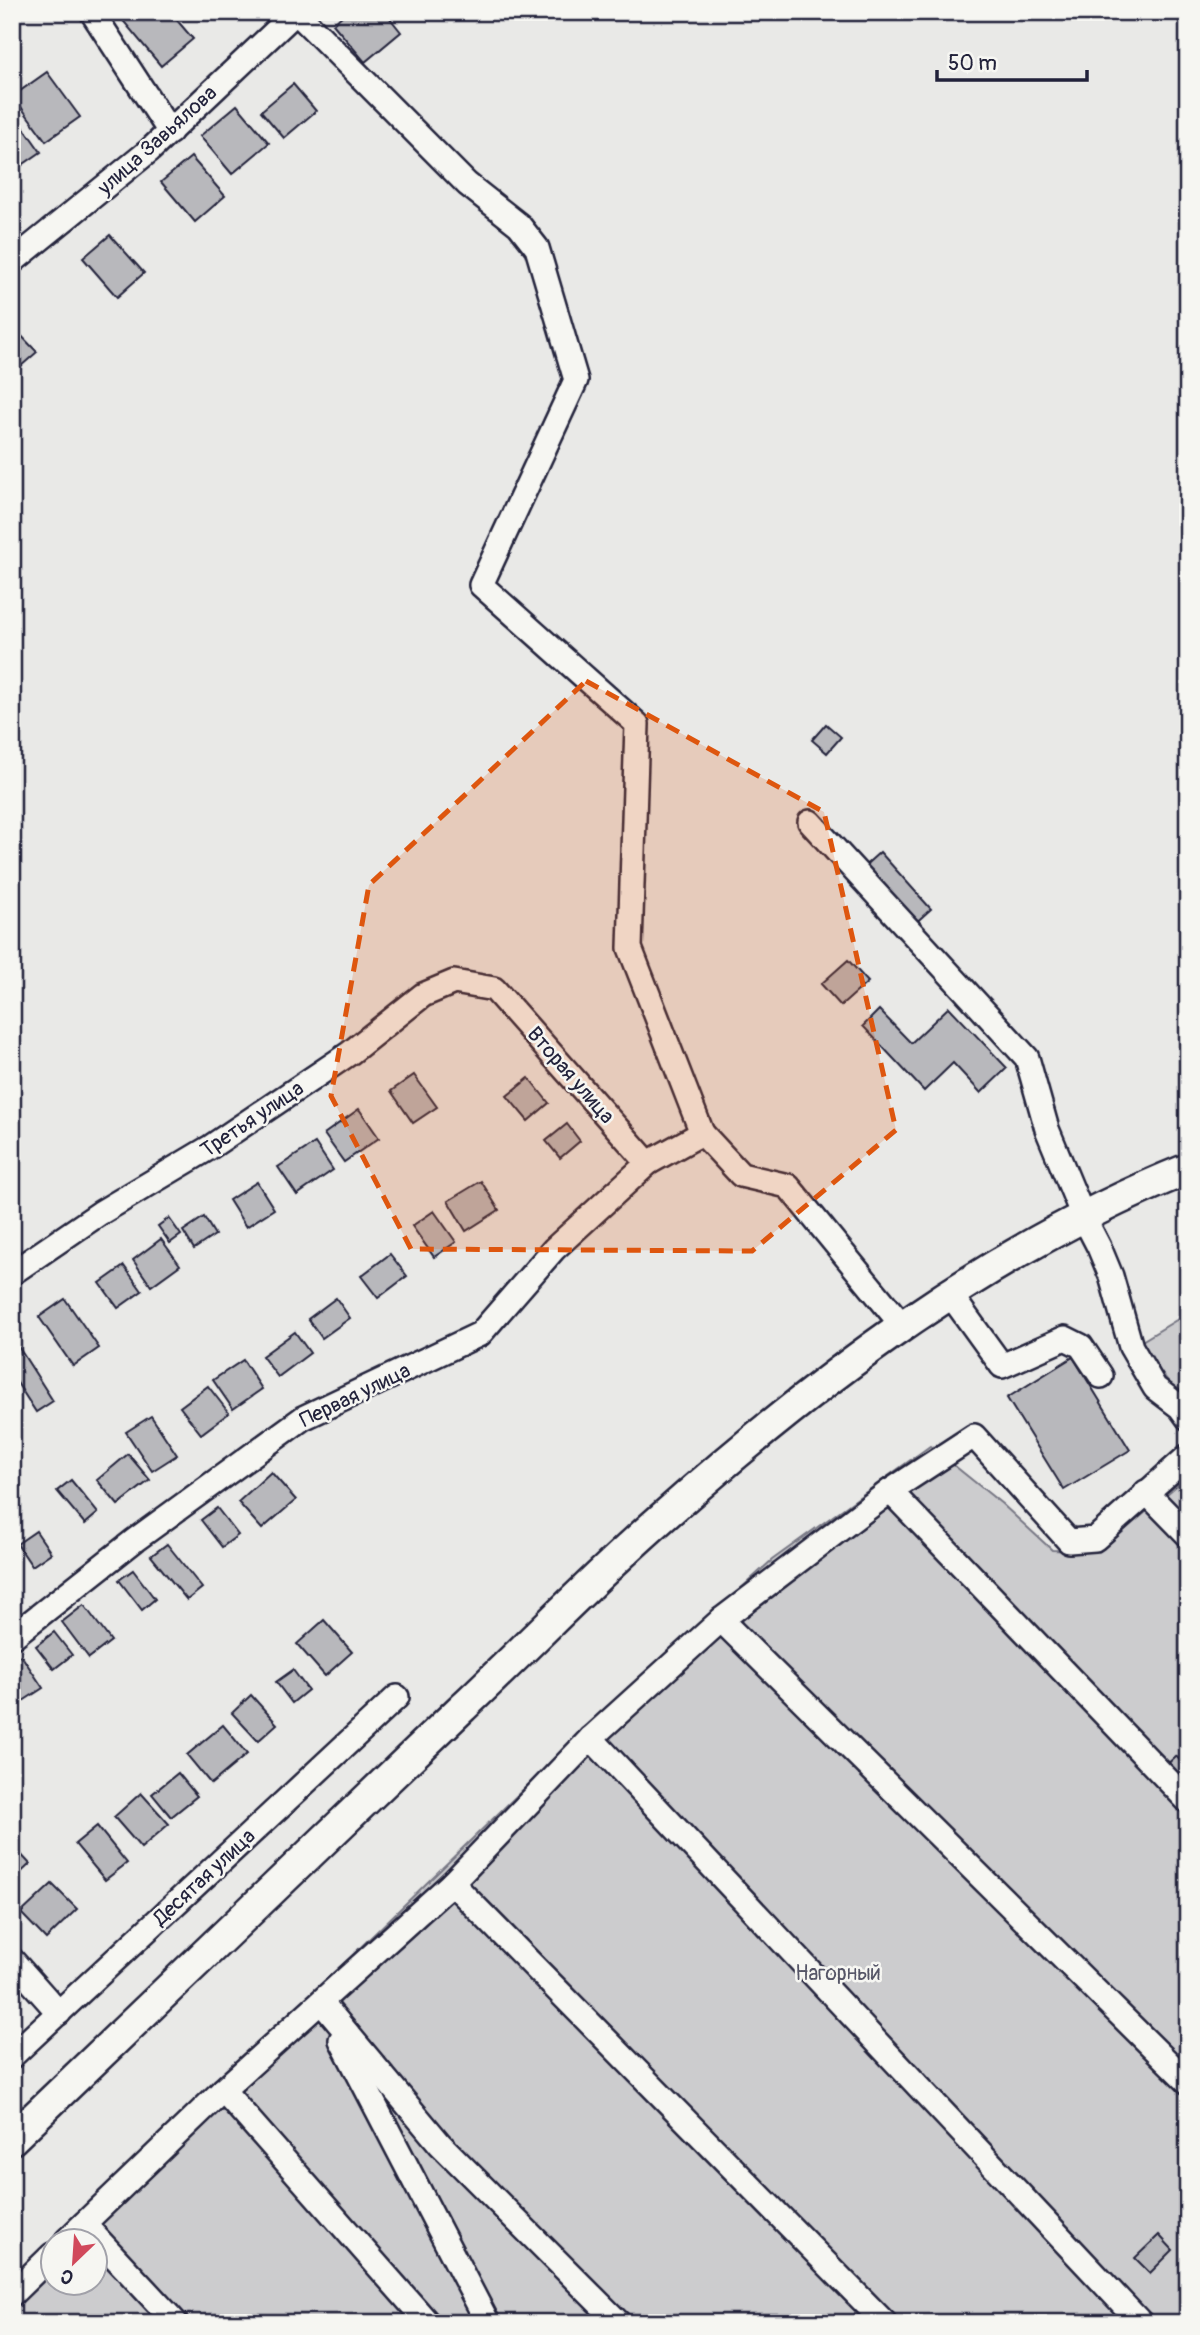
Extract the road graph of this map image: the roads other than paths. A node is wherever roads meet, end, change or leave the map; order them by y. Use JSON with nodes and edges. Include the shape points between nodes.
{"nodes":[{"id":1,"x":92,"y":12,"type":"edge"},
{"id":2,"x":296,"y":12,"type":"edge"},
{"id":3,"x":170,"y":132,"type":"junction"},
{"id":4,"x":12,"y":262,"type":"edge"},
{"id":5,"x":810,"y":822,"type":"dead end"},
{"id":6,"x":494,"y":989,"type":"joint"},
{"id":7,"x":702,"y":1133,"type":"junction"},
{"id":8,"x":648,"y":1163,"type":"junction"},
{"id":9,"x":1188,"y":1169,"type":"edge"},
{"id":10,"x":1083,"y":1216,"type":"junction"},
{"id":11,"x":12,"y":1273,"type":"edge"},
{"id":12,"x":950,"y":1294,"type":"junction"},
{"id":13,"x":902,"y":1325,"type":"junction"},
{"id":14,"x":1101,"y":1376,"type":"dead end"},
{"id":15,"x":1188,"y":1418,"type":"edge"},
{"id":16,"x":1188,"y":1456,"type":"edge"},
{"id":17,"x":890,"y":1491,"type":"junction"},
{"id":18,"x":1146,"y":1492,"type":"junction"},
{"id":19,"x":1188,"y":1535,"type":"edge"},
{"id":20,"x":721,"y":1620,"type":"junction"},
{"id":21,"x":12,"y":1637,"type":"edge"},
{"id":22,"x":397,"y":1697,"type":"dead end"},
{"id":23,"x":591,"y":1738,"type":"junction"},
{"id":24,"x":1188,"y":1801,"type":"edge"},
{"id":25,"x":452,"y":1883,"type":"junction"},
{"id":26,"x":12,"y":1960,"type":"edge"},
{"id":27,"x":322,"y":2003,"type":"junction"},
{"id":28,"x":59,"y":2012,"type":"junction"},
{"id":29,"x":12,"y":2056,"type":"edge"},
{"id":30,"x":1188,"y":2082,"type":"edge"},
{"id":31,"x":223,"y":2090,"type":"junction"},
{"id":32,"x":12,"y":2139,"type":"edge"},
{"id":33,"x":85,"y":2224,"type":"joint"},
{"id":34,"x":38,"y":2269,"type":"edge"},
{"id":35,"x":12,"y":2294,"type":"edge"},
{"id":36,"x":176,"y":2323,"type":"edge"},
{"id":37,"x":428,"y":2323,"type":"edge"},
{"id":38,"x":488,"y":2323,"type":"edge"},
{"id":39,"x":619,"y":2323,"type":"edge"},
{"id":40,"x":885,"y":2323,"type":"edge"},
{"id":41,"x":1141,"y":2323,"type":"edge"}],
"edges":[{"from":1,"to":3,"type":"street"},
{"from":2,"to":3,"type":"street","name":"улица Завьялова"},
{"from":2,"to":7,"type":"street","via":[[467,184],[519,225],[537,248],[576,380],[481,585],[638,724],[630,948]]},
{"from":3,"to":4,"type":"street","name":"улица Завьялова"},
{"from":5,"to":10,"type":"street","via":[[1027,1058],[1047,1129]]},
{"from":6,"to":8,"type":"street","name":"Вторая улица"},
{"from":6,"to":11,"type":"street","name":"Третья улица","via":[[454,982],[423,995],[329,1068]]},
{"from":7,"to":8,"type":"street","name":"Первая улица"},
{"from":7,"to":13,"type":"street","via":[[741,1175],[788,1186]]},
{"from":8,"to":21,"type":"street","name":"Первая улица","via":[[554,1249],[480,1334],[303,1418],[135,1540]]},
{"from":9,"to":10,"type":"main road"},
{"from":10,"to":12,"type":"main road"},
{"from":10,"to":15,"type":"street","via":[[1111,1276],[1131,1347],[1154,1388]]},
{"from":12,"to":13,"type":"main road"},
{"from":12,"to":14,"type":"street","via":[[1002,1366],[1065,1338],[1081,1346]]},
{"from":13,"to":32,"type":"main road","via":[[820,1384],[662,1517]]},
{"from":16,"to":18,"type":"street"},
{"from":17,"to":18,"type":"street","via":[[974,1436],[1069,1541],[1095,1539]]},
{"from":17,"to":20,"type":"street"},
{"from":17,"to":24,"type":"street"},
{"from":18,"to":19,"type":"street"},
{"from":20,"to":23,"type":"street"},
{"from":20,"to":30,"type":"street"},
{"from":22,"to":28,"type":"street","name":"Десятая улица"},
{"from":23,"to":25,"type":"street"},
{"from":23,"to":41,"type":"street"},
{"from":25,"to":27,"type":"street"},
{"from":25,"to":40,"type":"street"},
{"from":26,"to":28,"type":"street"},
{"from":27,"to":31,"type":"street"},
{"from":27,"to":38,"type":"street"},
{"from":27,"to":39,"type":"street","via":[[440,2144]]},
{"from":28,"to":29,"type":"street","name":"Десятая улица"},
{"from":31,"to":33,"type":"street"},
{"from":31,"to":37,"type":"street"},
{"from":33,"to":36,"type":"street"},
{"from":34,"to":35,"type":"street"}]}
